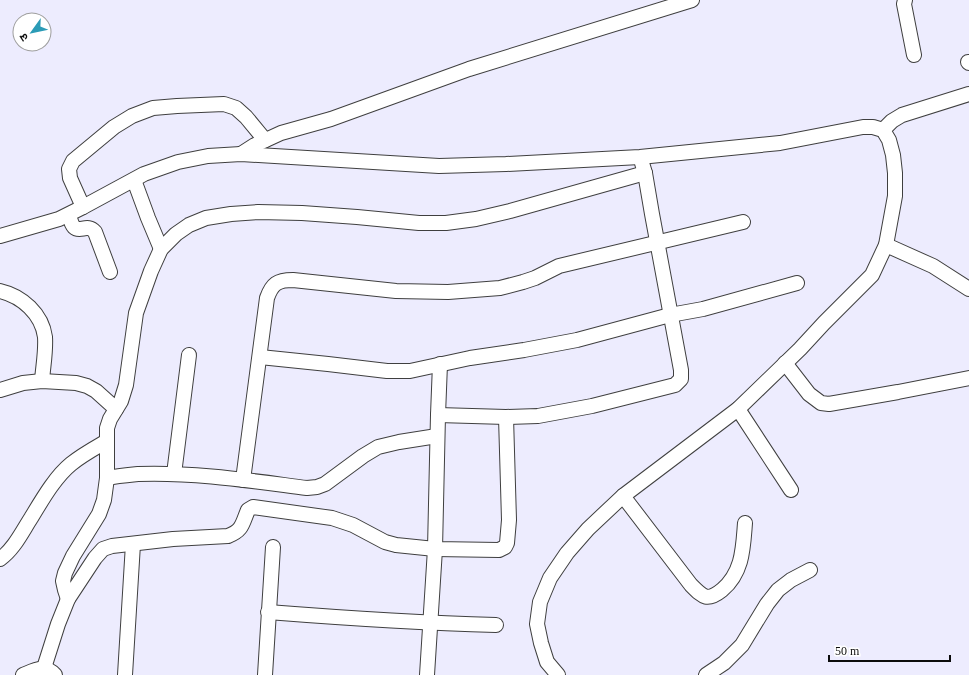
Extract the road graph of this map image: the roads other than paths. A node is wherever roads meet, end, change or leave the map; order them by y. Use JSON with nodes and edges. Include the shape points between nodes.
{"nodes":[{"id":1,"x":692,"y":0,"type":"edge"},
{"id":2,"x":905,"y":0,"type":"edge"},
{"id":3,"x":914,"y":56,"type":"dead end"},
{"id":4,"x":969,"y":94,"type":"edge"},
{"id":5,"x":883,"y":130,"type":"junction"},
{"id":6,"x":265,"y":140,"type":"junction"},
{"id":7,"x":241,"y":154,"type":"junction"},
{"id":8,"x":640,"y":157,"type":"junction"},
{"id":9,"x":645,"y":173,"type":"junction"},
{"id":10,"x":134,"y":180,"type":"junction"},
{"id":11,"x":83,"y":207,"type":"junction"},
{"id":12,"x":69,"y":215,"type":"junction"},
{"id":13,"x":743,"y":222,"type":"dead end"},
{"id":14,"x":0,"y":236,"type":"edge"},
{"id":15,"x":657,"y":243,"type":"junction"},
{"id":16,"x":886,"y":245,"type":"junction"},
{"id":17,"x":161,"y":249,"type":"junction"},
{"id":18,"x":110,"y":272,"type":"dead end"},
{"id":19,"x":797,"y":283,"type":"dead end"},
{"id":20,"x":969,"y":289,"type":"edge"},
{"id":21,"x":0,"y":291,"type":"edge"},
{"id":22,"x":670,"y":315,"type":"junction"},
{"id":23,"x":189,"y":355,"type":"dead end"},
{"id":24,"x":260,"y":357,"type":"junction"},
{"id":25,"x":785,"y":363,"type":"junction"},
{"id":26,"x":440,"y":364,"type":"junction"},
{"id":27,"x":969,"y":378,"type":"edge"},
{"id":28,"x":42,"y":381,"type":"junction"},
{"id":29,"x":0,"y":390,"type":"edge"},
{"id":30,"x":738,"y":408,"type":"junction"},
{"id":31,"x":116,"y":409,"type":"junction"},
{"id":32,"x":438,"y":415,"type":"junction"},
{"id":33,"x":506,"y":417,"type":"junction"},
{"id":34,"x":437,"y":436,"type":"junction"},
{"id":35,"x":107,"y":441,"type":"junction"},
{"id":36,"x":174,"y":474,"type":"junction"},
{"id":37,"x":107,"y":478,"type":"junction"},
{"id":38,"x":244,"y":480,"type":"junction"},
{"id":39,"x":791,"y":490,"type":"dead end"},
{"id":40,"x":623,"y":496,"type":"junction"},
{"id":41,"x":746,"y":523,"type":"dead end"},
{"id":42,"x":133,"y":544,"type":"junction"},
{"id":43,"x":273,"y":547,"type":"dead end"},
{"id":44,"x":435,"y":549,"type":"junction"},
{"id":45,"x":0,"y":559,"type":"edge"},
{"id":46,"x":810,"y":570,"type":"dead end"},
{"id":47,"x":68,"y":599,"type":"junction"},
{"id":48,"x":268,"y":612,"type":"junction"},
{"id":49,"x":430,"y":623,"type":"junction"},
{"id":50,"x":496,"y":625,"type":"dead end"},
{"id":51,"x":50,"y":671,"type":"edge"},
{"id":52,"x":22,"y":675,"type":"edge"},
{"id":53,"x":125,"y":675,"type":"edge"},
{"id":54,"x":265,"y":675,"type":"edge"},
{"id":55,"x":427,"y":675,"type":"edge"},
{"id":56,"x":558,"y":675,"type":"edge"},
{"id":57,"x":706,"y":675,"type":"edge"}],
"edges":[{"from":1,"to":6,"type":"street","via":[[469,69]]},
{"from":2,"to":3,"type":"street"},
{"from":4,"to":5,"type":"street","via":[[902,115]]},
{"from":5,"to":8,"type":"street","via":[[863,127],[780,143]]},
{"from":5,"to":16,"type":"street","via":[[893,154],[895,172],[895,196]]},
{"from":6,"to":7,"type":"street"},
{"from":6,"to":11,"type":"street","via":[[236,108],[224,104],[153,108],[132,116],[114,127],[73,161],[69,169],[70,178]]},
{"from":7,"to":8,"type":"street","via":[[439,166]]},
{"from":7,"to":10,"type":"street","via":[[208,156],[178,162]]},
{"from":8,"to":9,"type":"street"},
{"from":9,"to":15,"type":"street"},
{"from":9,"to":17,"type":"street","via":[[510,211],[446,223],[302,213],[230,214],[206,218],[190,225]]},
{"from":10,"to":11,"type":"street"},
{"from":10,"to":17,"type":"street"},
{"from":11,"to":12,"type":"street"},
{"from":12,"to":14,"type":"street"},
{"from":12,"to":18,"type":"street","via":[[76,228],[88,227],[95,232]]},
{"from":13,"to":15,"type":"street"},
{"from":15,"to":22,"type":"street"},
{"from":15,"to":24,"type":"street","via":[[559,266],[535,278],[500,288],[448,292],[404,291],[283,280],[270,290],[267,298]]},
{"from":16,"to":20,"type":"street","via":[[932,266]]},
{"from":16,"to":25,"type":"street","via":[[872,275]]},
{"from":17,"to":31,"type":"street","via":[[136,313],[126,385]]},
{"from":19,"to":22,"type":"street","via":[[703,309]]},
{"from":21,"to":28,"type":"street","via":[[19,298],[32,309],[41,324],[45,342]]},
{"from":22,"to":26,"type":"street","via":[[577,340]]},
{"from":22,"to":33,"type":"street","via":[[681,370],[681,379],[675,385],[592,406],[538,416]]},
{"from":23,"to":36,"type":"street"},
{"from":24,"to":26,"type":"street","via":[[387,371],[410,371]]},
{"from":24,"to":38,"type":"street"},
{"from":25,"to":27,"type":"street","via":[[809,394],[821,403],[829,404]]},
{"from":25,"to":30,"type":"street"},
{"from":26,"to":32,"type":"street"},
{"from":28,"to":29,"type":"street","via":[[23,383]]},
{"from":28,"to":31,"type":"street","via":[[87,386]]},
{"from":30,"to":39,"type":"street"},
{"from":30,"to":40,"type":"street"},
{"from":31,"to":35,"type":"street","via":[[107,428]]},
{"from":32,"to":33,"type":"street"},
{"from":32,"to":34,"type":"street"},
{"from":33,"to":44,"type":"street","via":[[507,543],[499,550]]},
{"from":34,"to":38,"type":"street","via":[[378,447],[317,487]]},
{"from":34,"to":44,"type":"street"},
{"from":35,"to":37,"type":"street"},
{"from":35,"to":45,"type":"street","via":[[71,464],[61,474],[16,541]]},
{"from":36,"to":37,"type":"street","via":[[137,474]]},
{"from":36,"to":38,"type":"street"},
{"from":37,"to":47,"type":"street","via":[[99,514],[65,573],[64,590]]},
{"from":40,"to":41,"type":"street","via":[[691,586],[707,598],[715,596],[728,585],[737,571],[742,558]]},
{"from":40,"to":56,"type":"street","via":[[567,553],[550,578],[540,602],[537,624],[541,643],[547,662]]},
{"from":42,"to":44,"type":"street","via":[[228,536],[237,533],[248,510],[253,507],[332,518],[396,546]]},
{"from":42,"to":47,"type":"street","via":[[102,549]]},
{"from":42,"to":53,"type":"street"},
{"from":43,"to":48,"type":"street"},
{"from":44,"to":49,"type":"street"},
{"from":46,"to":57,"type":"street","via":[[778,590],[742,646]]},
{"from":47,"to":51,"type":"street","via":[[58,624]]},
{"from":48,"to":49,"type":"street"},
{"from":48,"to":54,"type":"street"},
{"from":49,"to":50,"type":"street"},
{"from":49,"to":55,"type":"street"},
{"from":51,"to":52,"type":"street"}]}
